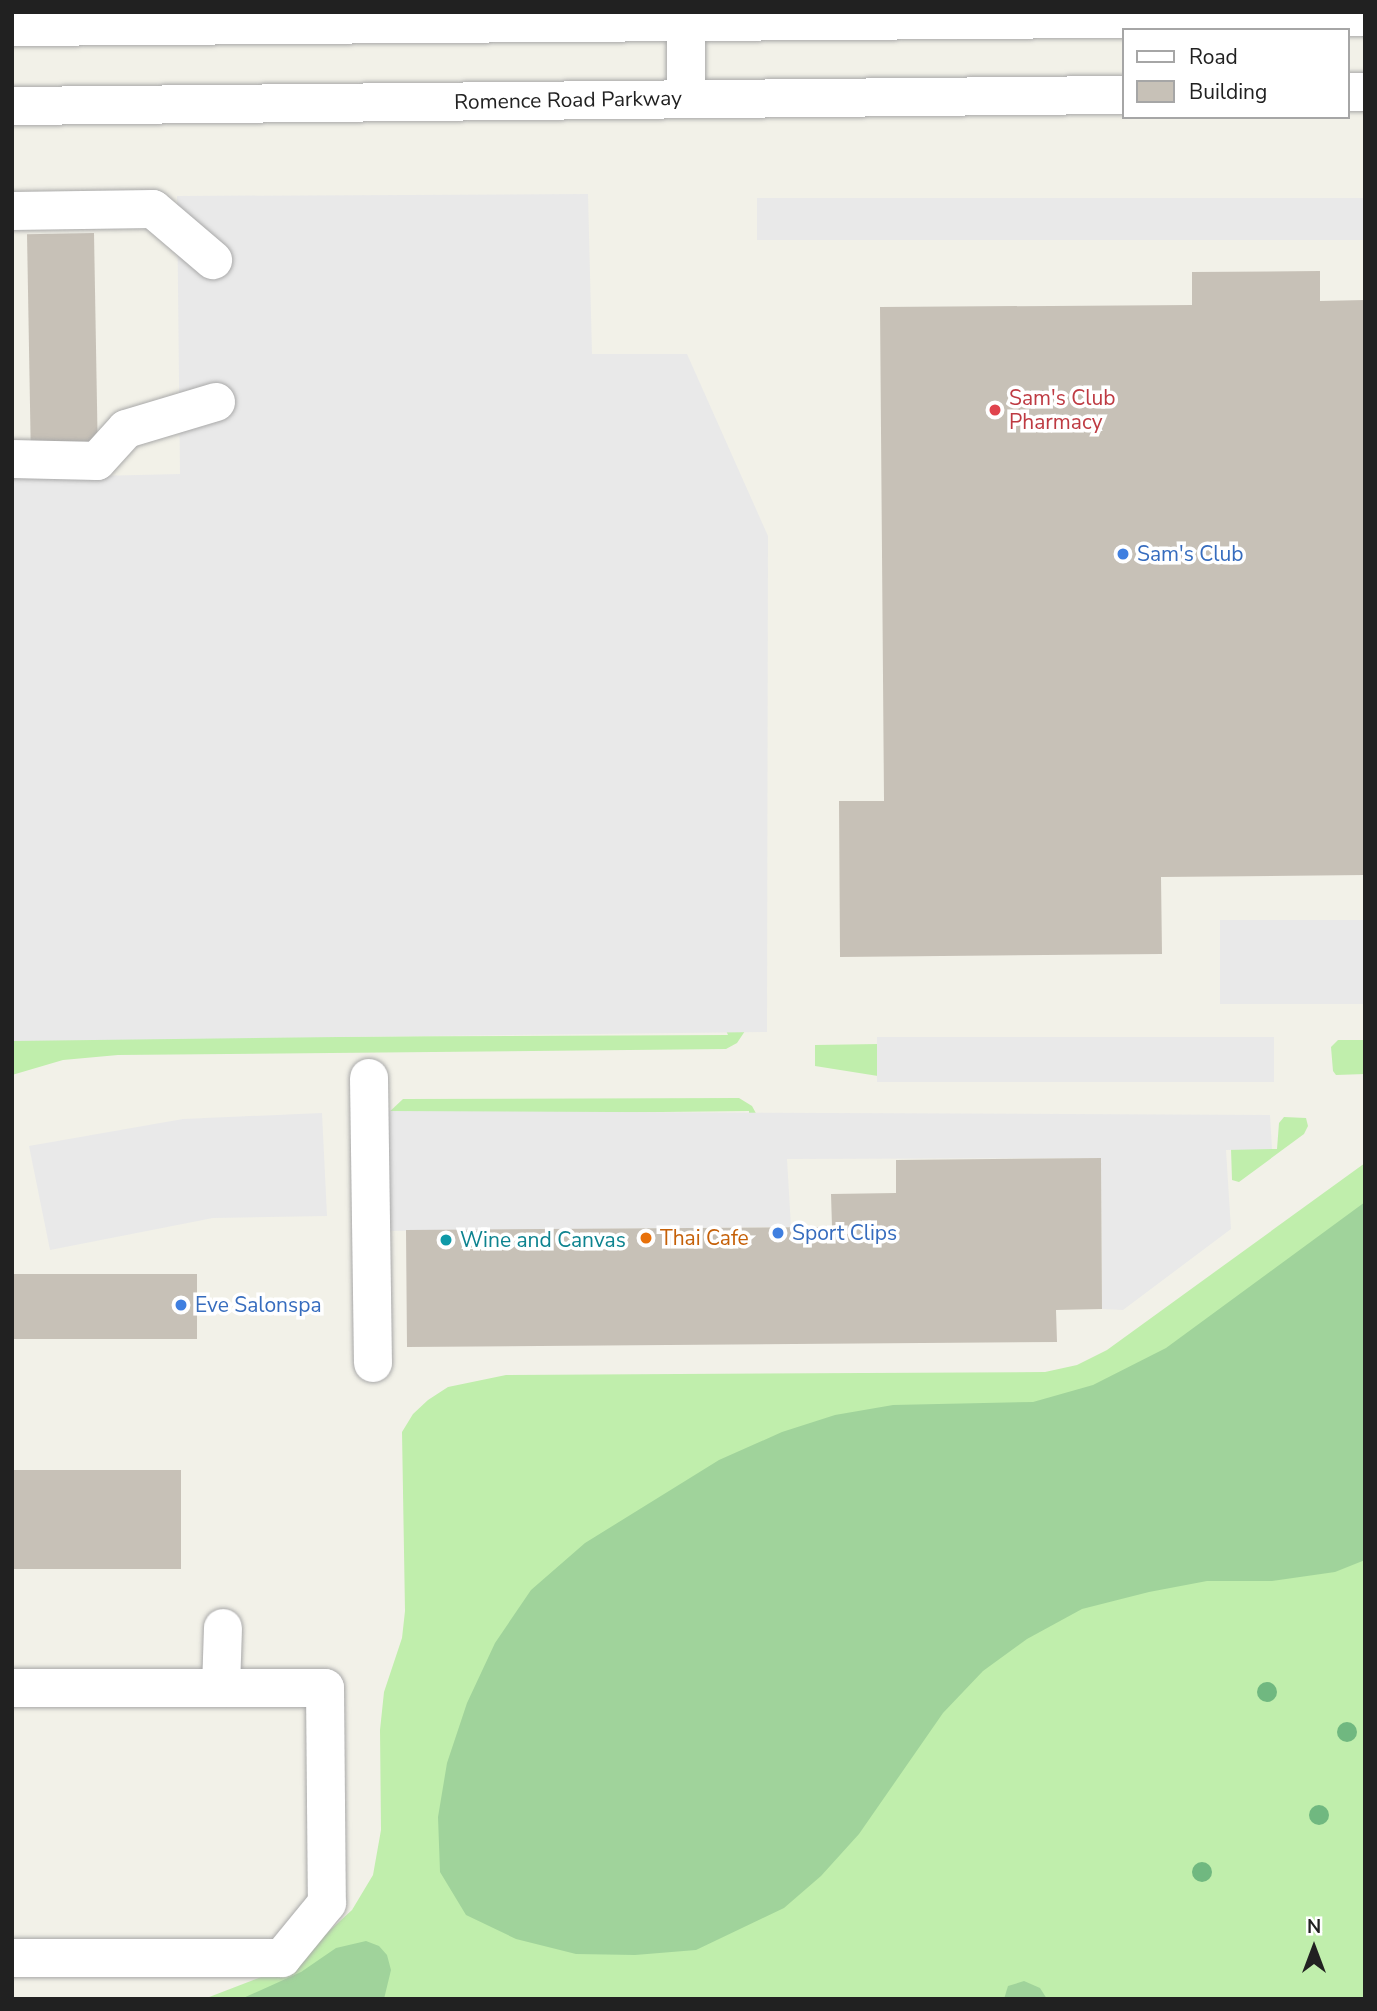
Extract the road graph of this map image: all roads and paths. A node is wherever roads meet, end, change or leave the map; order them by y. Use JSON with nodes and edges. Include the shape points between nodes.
{"nodes":[{"id":1,"x":1365,"y":17,"type":"edge"},
{"id":2,"x":62,"y":20,"type":"edge"},
{"id":3,"x":686,"y":22,"type":"junction"},
{"id":4,"x":12,"y":27,"type":"edge"},
{"id":5,"x":1122,"y":94,"type":"edge"},
{"id":6,"x":686,"y":99,"type":"junction"},
{"id":7,"x":12,"y":106,"type":"edge"},
{"id":8,"x":12,"y":211,"type":"edge"},
{"id":9,"x":213,"y":260,"type":"dead end"},
{"id":10,"x":216,"y":402,"type":"dead end"},
{"id":11,"x":12,"y":459,"type":"edge"},
{"id":12,"x":369,"y":1078,"type":"dead end"},
{"id":13,"x":373,"y":1363,"type":"dead end"},
{"id":14,"x":223,"y":1629,"type":"dead end"},
{"id":15,"x":12,"y":1688,"type":"edge"},
{"id":16,"x":221,"y":1688,"type":"junction"},
{"id":17,"x":12,"y":1958,"type":"edge"}],
"edges":[{"from":1,"to":3,"type":"street"},
{"from":2,"to":3,"type":"street"},
{"from":2,"to":4,"type":"street"},
{"from":3,"to":6,"type":"street"},
{"from":5,"to":6,"type":"street","name":"Romence Road Parkway"},
{"from":6,"to":7,"type":"street","name":"Romence Road Parkway"},
{"from":8,"to":9,"type":"street","via":[[153,209]]},
{"from":10,"to":11,"type":"street","via":[[126,429],[97,461]]},
{"from":12,"to":13,"type":"street"},
{"from":14,"to":16,"type":"street"},
{"from":15,"to":16,"type":"street"},
{"from":16,"to":17,"type":"street","via":[[325,1688],[327,1903],[282,1958]]}]}
